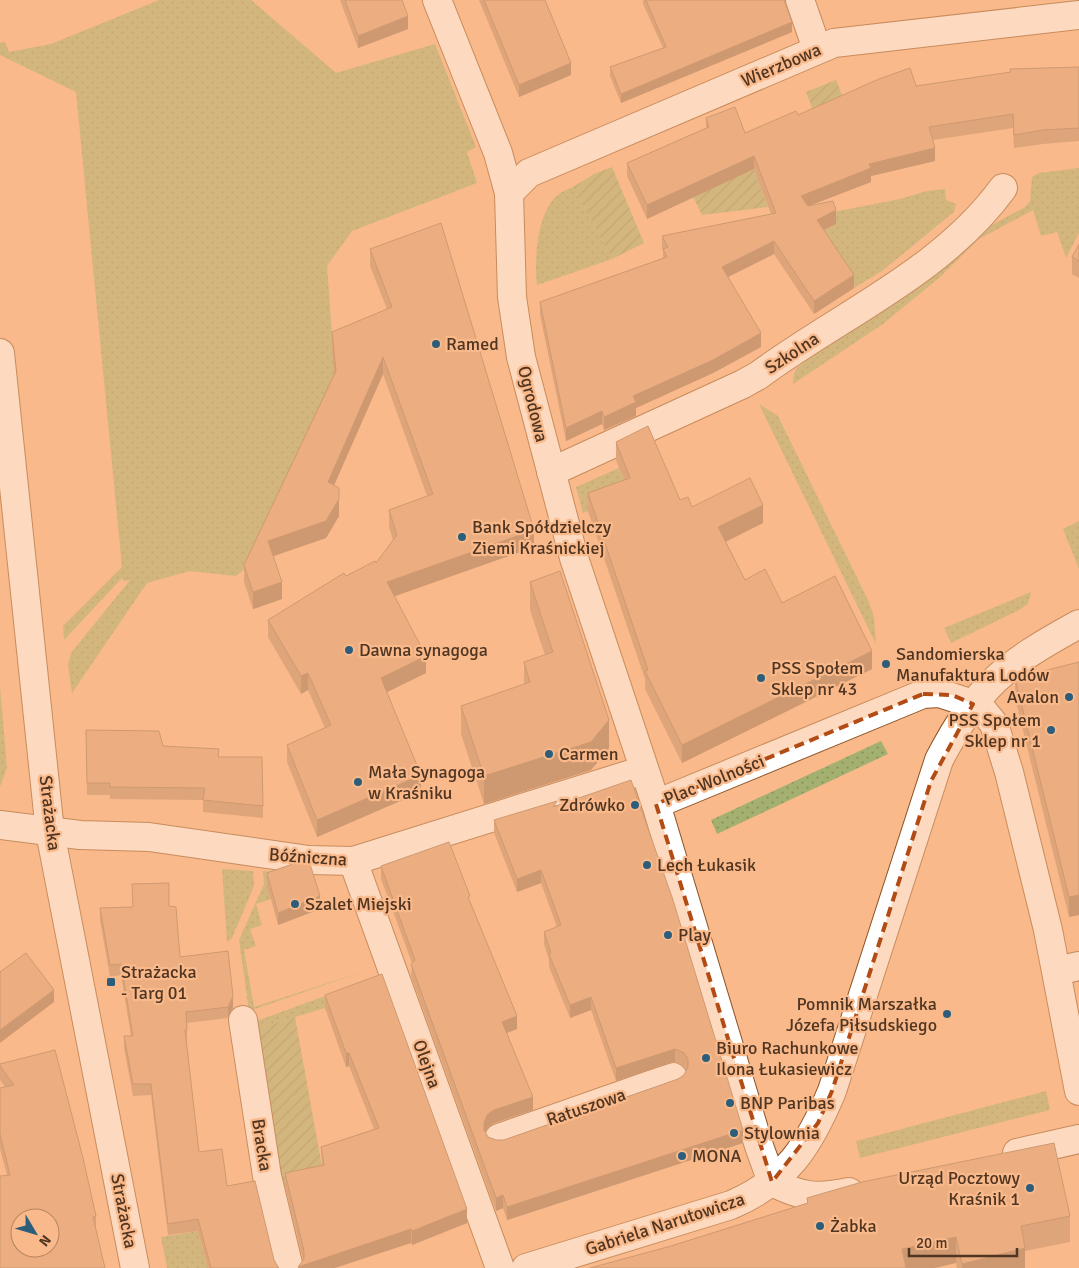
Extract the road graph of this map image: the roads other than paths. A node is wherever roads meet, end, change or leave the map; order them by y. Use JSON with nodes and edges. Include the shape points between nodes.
{"nodes":[{"id":1,"x":437,"y":0,"type":"edge"},
{"id":2,"x":800,"y":0,"type":"edge"},
{"id":3,"x":1079,"y":15,"type":"edge"},
{"id":4,"x":817,"y":49,"type":"junction"},
{"id":5,"x":1003,"y":188,"type":"dead end"},
{"id":6,"x":509,"y":193,"type":"junction"},
{"id":7,"x":0,"y":353,"type":"edge"},
{"id":8,"x":551,"y":472,"type":"junction"},
{"id":9,"x":1079,"y":624,"type":"edge"},
{"id":10,"x":973,"y":704,"type":"junction"},
{"id":11,"x":644,"y":770,"type":"junction"},
{"id":12,"x":656,"y":804,"type":"junction"},
{"id":13,"x":0,"y":825,"type":"edge"},
{"id":14,"x":50,"y":832,"type":"junction"},
{"id":15,"x":352,"y":861,"type":"junction"},
{"id":16,"x":1068,"y":968,"type":"edge"},
{"id":17,"x":243,"y":1020,"type":"dead end"},
{"id":18,"x":673,"y":1077,"type":"dead end"},
{"id":19,"x":1079,"y":1090,"type":"edge"},
{"id":20,"x":498,"y":1138,"type":"edge"},
{"id":21,"x":1079,"y":1139,"type":"edge"},
{"id":22,"x":996,"y":1158,"type":"edge"},
{"id":23,"x":772,"y":1182,"type":"junction"},
{"id":24,"x":876,"y":1186,"type":"edge"},
{"id":25,"x":135,"y":1268,"type":"edge"},
{"id":26,"x":289,"y":1268,"type":"edge"},
{"id":27,"x":500,"y":1268,"type":"edge"},
{"id":28,"x":526,"y":1268,"type":"edge"}],
"edges":[{"from":1,"to":6,"type":"street","name":"Ogrodowa","via":[[498,152]]},
{"from":2,"to":4,"type":"street"},
{"from":3,"to":4,"type":"street","name":"Wierzbowa","via":[[834,43]]},
{"from":4,"to":6,"type":"street","name":"Wierzbowa","via":[[528,173]]},
{"from":5,"to":8,"type":"street","name":"Szkolna","via":[[982,216],[928,262],[759,375]]},
{"from":6,"to":8,"type":"street","name":"Ogrodowa","via":[[512,297],[521,357]]},
{"from":7,"to":14,"type":"street","name":"Strażacka"},
{"from":8,"to":11,"type":"street","name":"Ogrodowa","via":[[574,558]]},
{"from":9,"to":10,"type":"street","via":[[1010,666]]},
{"from":10,"to":12,"type":"street","name":"Plac Wolności","via":[[939,693],[923,694]]},
{"from":10,"to":16,"type":"street","name":"Plac Wolności","via":[[986,713],[996,732]]},
{"from":10,"to":23,"type":"street","via":[[948,742],[930,781],[832,1092],[802,1150]]},
{"from":11,"to":12,"type":"street","name":"Ogrodowa"},
{"from":11,"to":15,"type":"street","name":"Bóźniczna"},
{"from":12,"to":23,"type":"street","name":"Plac Wolności","via":[[727,1058]]},
{"from":13,"to":14,"type":"street","name":"Bóźniczna"},
{"from":14,"to":15,"type":"street","name":"Bóźniczna","via":[[149,837],[309,860]]},
{"from":14,"to":25,"type":"street","name":"Strażacka"},
{"from":15,"to":27,"type":"street","name":"Olejna"},
{"from":16,"to":19,"type":"street","name":"Plac Wolności"},
{"from":17,"to":26,"type":"street","name":"Bracka","via":[[267,1176]]},
{"from":18,"to":20,"type":"street","name":"Ratuszowa"},
{"from":21,"to":22,"type":"street"},
{"from":23,"to":24,"type":"street","via":[[796,1194],[823,1198]]},
{"from":23,"to":28,"type":"street","name":"Gabriela Narutowicza","via":[[755,1194],[720,1209]]}]}
